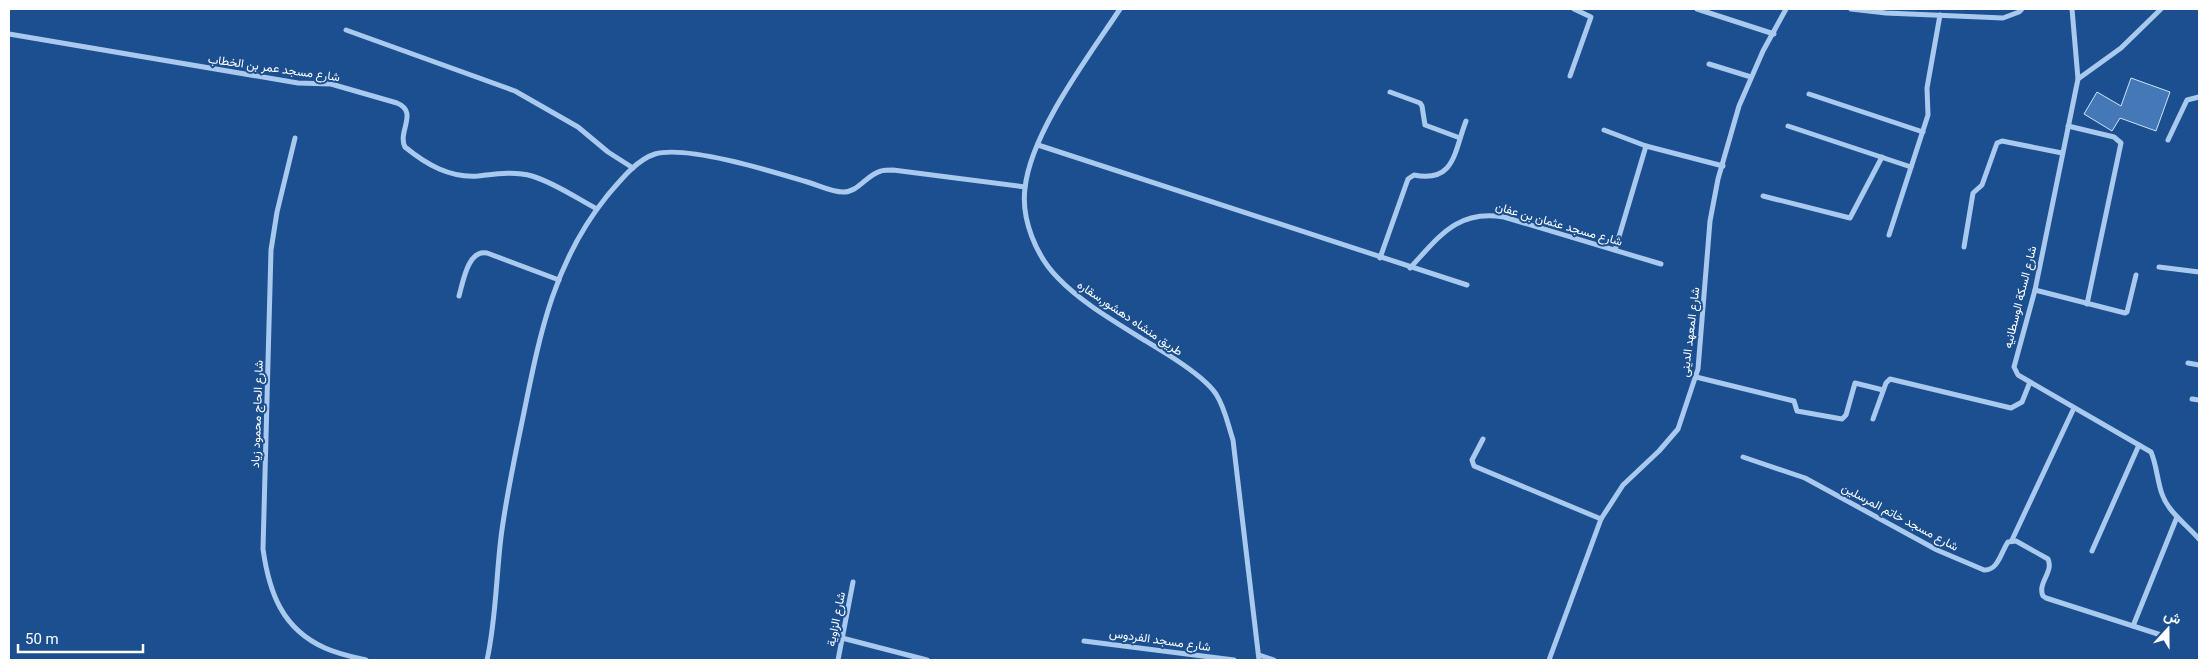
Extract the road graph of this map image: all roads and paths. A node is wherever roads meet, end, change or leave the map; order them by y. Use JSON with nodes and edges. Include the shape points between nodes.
{"nodes":[{"id":1,"x":1120,"y":9,"type":"edge"},
{"id":2,"x":1574,"y":9,"type":"edge"},
{"id":3,"x":1697,"y":9,"type":"edge"},
{"id":4,"x":1786,"y":9,"type":"edge"},
{"id":5,"x":1852,"y":9,"type":"edge"},
{"id":6,"x":2022,"y":9,"type":"edge"},
{"id":7,"x":2072,"y":9,"type":"edge"},
{"id":8,"x":2161,"y":9,"type":"edge"},
{"id":9,"x":1940,"y":15,"type":"junction"},
{"id":10,"x":346,"y":30,"type":"dead end"},
{"id":11,"x":9,"y":34,"type":"edge"},
{"id":12,"x":1774,"y":34,"type":"junction"},
{"id":13,"x":1709,"y":64,"type":"dead end"},
{"id":14,"x":1570,"y":76,"type":"dead end"},
{"id":15,"x":1750,"y":77,"type":"junction"},
{"id":16,"x":2078,"y":78,"type":"junction"},
{"id":17,"x":1390,"y":92,"type":"dead end"},
{"id":18,"x":1809,"y":94,"type":"dead end"},
{"id":19,"x":2199,"y":97,"type":"edge"},
{"id":20,"x":1466,"y":121,"type":"dead end"},
{"id":21,"x":1788,"y":126,"type":"dead end"},
{"id":22,"x":2068,"y":126,"type":"junction"},
{"id":23,"x":1604,"y":130,"type":"dead end"},
{"id":24,"x":1923,"y":132,"type":"junction"},
{"id":25,"x":296,"y":138,"type":"dead end"},
{"id":26,"x":1460,"y":138,"type":"junction"},
{"id":27,"x":2168,"y":140,"type":"dead end"},
{"id":28,"x":1038,"y":145,"type":"junction"},
{"id":29,"x":1646,"y":146,"type":"junction"},
{"id":30,"x":2062,"y":153,"type":"junction"},
{"id":31,"x":1882,"y":157,"type":"junction"},
{"id":32,"x":1723,"y":166,"type":"junction"},
{"id":33,"x":1911,"y":167,"type":"junction"},
{"id":34,"x":633,"y":168,"type":"junction"},
{"id":35,"x":1025,"y":187,"type":"junction"},
{"id":36,"x":1763,"y":196,"type":"dead end"},
{"id":37,"x":597,"y":209,"type":"junction"},
{"id":38,"x":1889,"y":235,"type":"dead end"},
{"id":39,"x":1964,"y":247,"type":"dead end"},
{"id":40,"x":1615,"y":250,"type":"junction"},
{"id":41,"x":1380,"y":258,"type":"junction"},
{"id":42,"x":1661,"y":264,"type":"dead end"},
{"id":43,"x":2159,"y":267,"type":"dead end"},
{"id":44,"x":1410,"y":268,"type":"junction"},
{"id":45,"x":2199,"y":272,"type":"edge"},
{"id":46,"x":2136,"y":274,"type":"dead end"},
{"id":47,"x":559,"y":280,"type":"junction"},
{"id":48,"x":1466,"y":285,"type":"dead end"},
{"id":49,"x":2035,"y":290,"type":"junction"},
{"id":50,"x":458,"y":296,"type":"dead end"},
{"id":51,"x":2088,"y":304,"type":"junction"},
{"id":52,"x":2188,"y":363,"type":"dead end"},
{"id":53,"x":2199,"y":365,"type":"edge"},
{"id":54,"x":1696,"y":377,"type":"junction"},
{"id":55,"x":2030,"y":382,"type":"junction"},
{"id":56,"x":1883,"y":390,"type":"junction"},
{"id":57,"x":2192,"y":399,"type":"dead end"},
{"id":58,"x":2199,"y":400,"type":"edge"},
{"id":59,"x":2074,"y":408,"type":"junction"},
{"id":60,"x":1873,"y":419,"type":"dead end"},
{"id":61,"x":1483,"y":439,"type":"dead end"},
{"id":62,"x":2138,"y":445,"type":"junction"},
{"id":63,"x":1743,"y":456,"type":"dead end"},
{"id":64,"x":2178,"y":517,"type":"junction"},
{"id":65,"x":1601,"y":519,"type":"junction"},
{"id":66,"x":2199,"y":539,"type":"edge"},
{"id":67,"x":2012,"y":540,"type":"junction"},
{"id":68,"x":2092,"y":551,"type":"dead end"},
{"id":69,"x":853,"y":582,"type":"dead end"},
{"id":70,"x":2133,"y":626,"type":"junction"},
{"id":71,"x":2160,"y":635,"type":"dead end"},
{"id":72,"x":842,"y":638,"type":"junction"},
{"id":73,"x":1084,"y":640,"type":"dead end"},
{"id":74,"x":1259,"y":658,"type":"edge"},
{"id":75,"x":366,"y":660,"type":"edge"},
{"id":76,"x":487,"y":660,"type":"edge"},
{"id":77,"x":838,"y":660,"type":"edge"},
{"id":78,"x":927,"y":660,"type":"edge"},
{"id":79,"x":1234,"y":660,"type":"edge"},
{"id":80,"x":1274,"y":660,"type":"edge"},
{"id":81,"x":1548,"y":660,"type":"edge"}],
"edges":[{"from":1,"to":28,"type":"street","name":"طريق منشاه دهشور,سقاره","via":[[1059,104]]},
{"from":2,"to":14,"type":"street","via":[[1591,17]]},
{"from":3,"to":12,"type":"street"},
{"from":4,"to":12,"type":"street","name":"شارع المعهد الدينى"},
{"from":5,"to":9,"type":"street"},
{"from":6,"to":9,"type":"street","via":[[2003,18]]},
{"from":7,"to":16,"type":"street","name":"شارع السكة الوسطانيه"},
{"from":8,"to":16,"type":"street","via":[[2121,48]]},
{"from":9,"to":24,"type":"street","via":[[1927,88],[1928,115]]},
{"from":10,"to":34,"type":"street","via":[[514,91],[578,127]]},
{"from":11,"to":37,"type":"street","name":"شارع مسجد عمر بن الخطاب","via":[[298,83],[331,84],[397,103],[407,111],[402,136],[405,147],[439,170],[464,176],[505,173],[532,176]]},
{"from":12,"to":15,"type":"street","name":"شارع المعهد الدينى"},
{"from":13,"to":15,"type":"street"},
{"from":15,"to":32,"type":"street","name":"شارع المعهد الدينى"},
{"from":16,"to":22,"type":"street","name":"شارع السكة الوسطانيه"},
{"from":17,"to":26,"type":"street","via":[[1420,103],[1425,125]]},
{"from":18,"to":24,"type":"street"},
{"from":19,"to":27,"type":"street","via":[[2187,100]]},
{"from":20,"to":26,"type":"street"},
{"from":21,"to":31,"type":"street"},
{"from":22,"to":30,"type":"street","name":"شارع السكة الوسطانيه"},
{"from":22,"to":51,"type":"street","via":[[2114,137],[2121,143]]},
{"from":23,"to":29,"type":"street"},
{"from":24,"to":33,"type":"street"},
{"from":25,"to":75,"type":"street","name":"شارع الحاج محمود زياد","via":[[276,212],[271,250],[263,549],[271,592],[293,626],[326,648]]},
{"from":26,"to":41,"type":"street","via":[[1444,172],[1431,176],[1414,175],[1408,179]]},
{"from":28,"to":35,"type":"street","name":"طريق منشاه دهشور,سقاره"},
{"from":28,"to":41,"type":"street"},
{"from":29,"to":32,"type":"street"},
{"from":29,"to":40,"type":"street"},
{"from":30,"to":39,"type":"street","via":[[2002,141],[1997,143],[1982,185],[1973,193]]},
{"from":30,"to":49,"type":"street","name":"شارع السكة الوسطانيه"},
{"from":31,"to":33,"type":"street"},
{"from":31,"to":36,"type":"street","via":[[1850,218]]},
{"from":32,"to":54,"type":"street","name":"شارع المعهد الدينى","via":[[1710,221]]},
{"from":33,"to":38,"type":"street"},
{"from":34,"to":35,"type":"street","via":[[655,154],[673,152],[696,154],[773,172],[842,192],[858,187],[881,171],[893,170]]},
{"from":34,"to":37,"type":"street"},
{"from":35,"to":74,"type":"street","name":"طريق منشاه دهشور,سقاره","via":[[1024,202],[1034,244],[1057,278],[1204,382],[1223,408],[1233,440]]},
{"from":37,"to":47,"type":"street","via":[[577,240]]},
{"from":40,"to":42,"type":"street","name":"شارع مسجد عثمان بن عفان"},
{"from":40,"to":44,"type":"street","name":"شارع مسجد عثمان بن عفان","via":[[1489,214],[1459,221],[1446,230]]},
{"from":41,"to":44,"type":"street"},
{"from":43,"to":45,"type":"street"},
{"from":44,"to":48,"type":"street"},
{"from":46,"to":51,"type":"street","via":[[2128,312],[2122,314]]},
{"from":47,"to":50,"type":"street","via":[[479,252],[472,257]]},
{"from":47,"to":76,"type":"street","via":[[534,356],[509,485]]},
{"from":49,"to":51,"type":"street"},
{"from":49,"to":55,"type":"street","name":"شارع السكة الوسطانيه","via":[[2014,367],[2018,375]]},
{"from":52,"to":53,"type":"street"},
{"from":54,"to":56,"type":"street","via":[[1794,400],[1797,411],[1842,419],[1855,383]]},
{"from":54,"to":65,"type":"street","name":"شارع المعهد الدينى","via":[[1678,429],[1623,485]]},
{"from":55,"to":56,"type":"street","via":[[2022,402],[2010,408],[1890,378]]},
{"from":55,"to":59,"type":"street","name":"شارع السكة الوسطانيه"},
{"from":56,"to":60,"type":"street"},
{"from":57,"to":58,"type":"street"},
{"from":59,"to":62,"type":"street","name":"شارع السكة الوسطانيه"},
{"from":59,"to":67,"type":"street","name":"شارع مسجد خاتم المرسلين"},
{"from":61,"to":65,"type":"street","via":[[1472,460],[1474,466]]},
{"from":62,"to":64,"type":"street","name":"شارع السكة الوسطانيه","via":[[2150,452],[2162,495]]},
{"from":62,"to":68,"type":"street"},
{"from":63,"to":67,"type":"street","name":"شارع مسجد خاتم المرسلين","via":[[1805,478],[1937,550],[1984,570],[1996,565],[2005,546]]},
{"from":64,"to":66,"type":"street","name":"شارع السكة الوسطانيه"},
{"from":64,"to":70,"type":"street"},
{"from":65,"to":81,"type":"street","name":"شارع المعهد الدينى"},
{"from":67,"to":70,"type":"street","via":[[2048,559],[2050,567],[2041,589],[2043,596]]},
{"from":69,"to":72,"type":"street","name":"شارع الزاوية"},
{"from":70,"to":71,"type":"street"},
{"from":72,"to":77,"type":"street","name":"شارع الزاوية"},
{"from":72,"to":78,"type":"street"},
{"from":73,"to":79,"type":"street","name":"شارع مسجد الفردوس"},
{"from":74,"to":80,"type":"street"}]}
